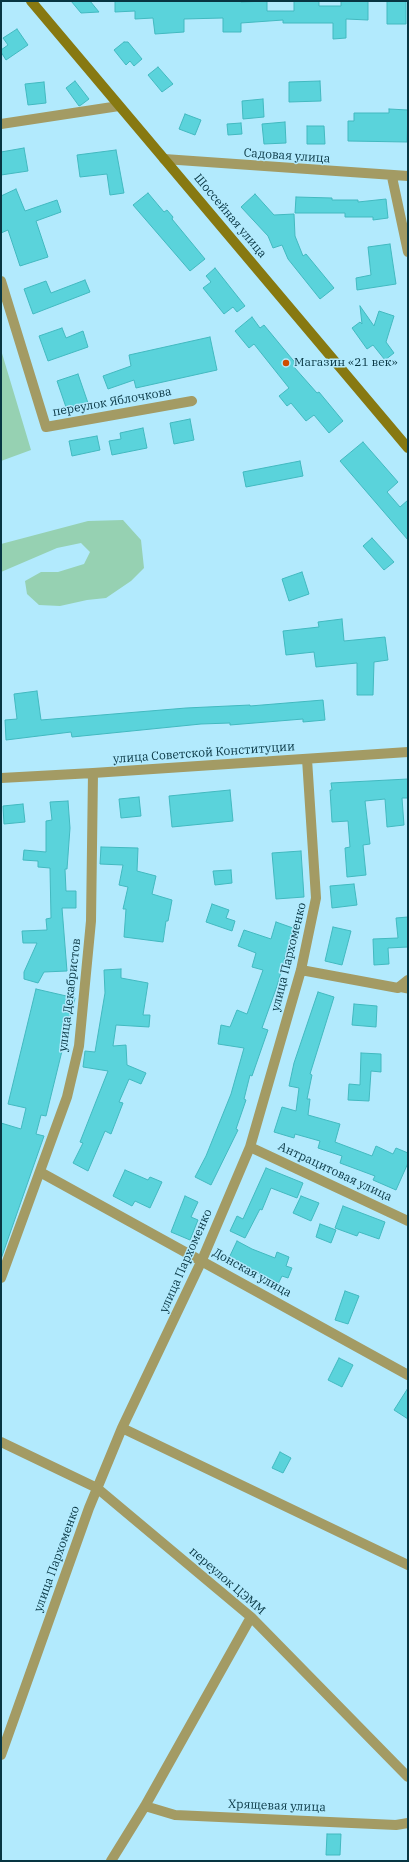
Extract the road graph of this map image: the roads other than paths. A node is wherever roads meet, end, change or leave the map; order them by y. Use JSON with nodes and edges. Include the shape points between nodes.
{"nodes":[{"id":1,"x":31,"y":1,"type":"edge"},
{"id":2,"x":119,"y":106,"type":"junction"},
{"id":3,"x":1,"y":124,"type":"edge"},
{"id":4,"x":164,"y":159,"type":"junction"},
{"id":5,"x":408,"y":176,"type":"edge"},
{"id":6,"x":392,"y":177,"type":"junction"},
{"id":7,"x":408,"y":252,"type":"edge"},
{"id":8,"x":1,"y":281,"type":"edge"},
{"id":9,"x":192,"y":401,"type":"dead end"},
{"id":10,"x":408,"y":448,"type":"edge"},
{"id":11,"x":408,"y":752,"type":"edge"},
{"id":12,"x":307,"y":758,"type":"junction"},
{"id":13,"x":93,"y":773,"type":"junction"},
{"id":14,"x":1,"y":778,"type":"edge"},
{"id":15,"x":301,"y":970,"type":"junction"},
{"id":16,"x":408,"y":980,"type":"edge"},
{"id":17,"x":403,"y":989,"type":"edge"},
{"id":18,"x":250,"y":1147,"type":"junction"},
{"id":19,"x":40,"y":1172,"type":"junction"},
{"id":20,"x":408,"y":1221,"type":"edge"},
{"id":21,"x":202,"y":1260,"type":"junction"},
{"id":22,"x":1,"y":1278,"type":"edge"},
{"id":23,"x":408,"y":1375,"type":"edge"},
{"id":24,"x":122,"y":1428,"type":"junction"},
{"id":25,"x":1,"y":1442,"type":"edge"},
{"id":26,"x":97,"y":1488,"type":"junction"},
{"id":27,"x":408,"y":1565,"type":"edge"},
{"id":28,"x":251,"y":1617,"type":"junction"},
{"id":29,"x":1,"y":1755,"type":"edge"},
{"id":30,"x":408,"y":1777,"type":"edge"},
{"id":31,"x":145,"y":1806,"type":"junction"},
{"id":32,"x":408,"y":1823,"type":"edge"},
{"id":33,"x":111,"y":1861,"type":"edge"}],
"edges":[{"from":1,"to":2,"type":"street","name":"Шоссейная улица"},
{"from":2,"to":3,"type":"street"},
{"from":2,"to":4,"type":"street","name":"Шоссейная улица"},
{"from":4,"to":6,"type":"street","name":"Садовая улица"},
{"from":4,"to":10,"type":"street","name":"Шоссейная улица"},
{"from":5,"to":6,"type":"street","name":"Садовая улица"},
{"from":6,"to":7,"type":"street"},
{"from":8,"to":9,"type":"street","name":"переулок Яблочкова","via":[[46,427]]},
{"from":11,"to":12,"type":"street","name":"улица Советской Конституции"},
{"from":12,"to":13,"type":"street","name":"улица Советской Конституции"},
{"from":12,"to":15,"type":"street","name":"улица Пархоменко","via":[[316,898]]},
{"from":13,"to":14,"type":"street","name":"улица Советской Конституции"},
{"from":13,"to":19,"type":"street","name":"улица Декабристов","via":[[92,921],[79,1046],[67,1096]]},
{"from":15,"to":17,"type":"street"},
{"from":15,"to":18,"type":"street","name":"улица Пархоменко"},
{"from":16,"to":17,"type":"street"},
{"from":18,"to":20,"type":"street","name":"Антрацитовая улица"},
{"from":18,"to":21,"type":"street","name":"улица Пархоменко"},
{"from":19,"to":21,"type":"street","name":"Донская улица"},
{"from":19,"to":22,"type":"street","name":"улица Декабристов"},
{"from":21,"to":23,"type":"street","name":"Донская улица"},
{"from":21,"to":24,"type":"street","name":"улица Пархоменко"},
{"from":24,"to":26,"type":"street","name":"улица Пархоменко"},
{"from":24,"to":27,"type":"street"},
{"from":25,"to":26,"type":"street","name":"переулок ЦЭММ"},
{"from":26,"to":28,"type":"street","name":"переулок ЦЭММ"},
{"from":26,"to":29,"type":"street","name":"улица Пархоменко"},
{"from":28,"to":30,"type":"street","name":"переулок ЦЭММ"},
{"from":28,"to":31,"type":"street"},
{"from":31,"to":32,"type":"street","name":"Хрящевая улица","via":[[175,1815]]},
{"from":31,"to":33,"type":"street"}]}
